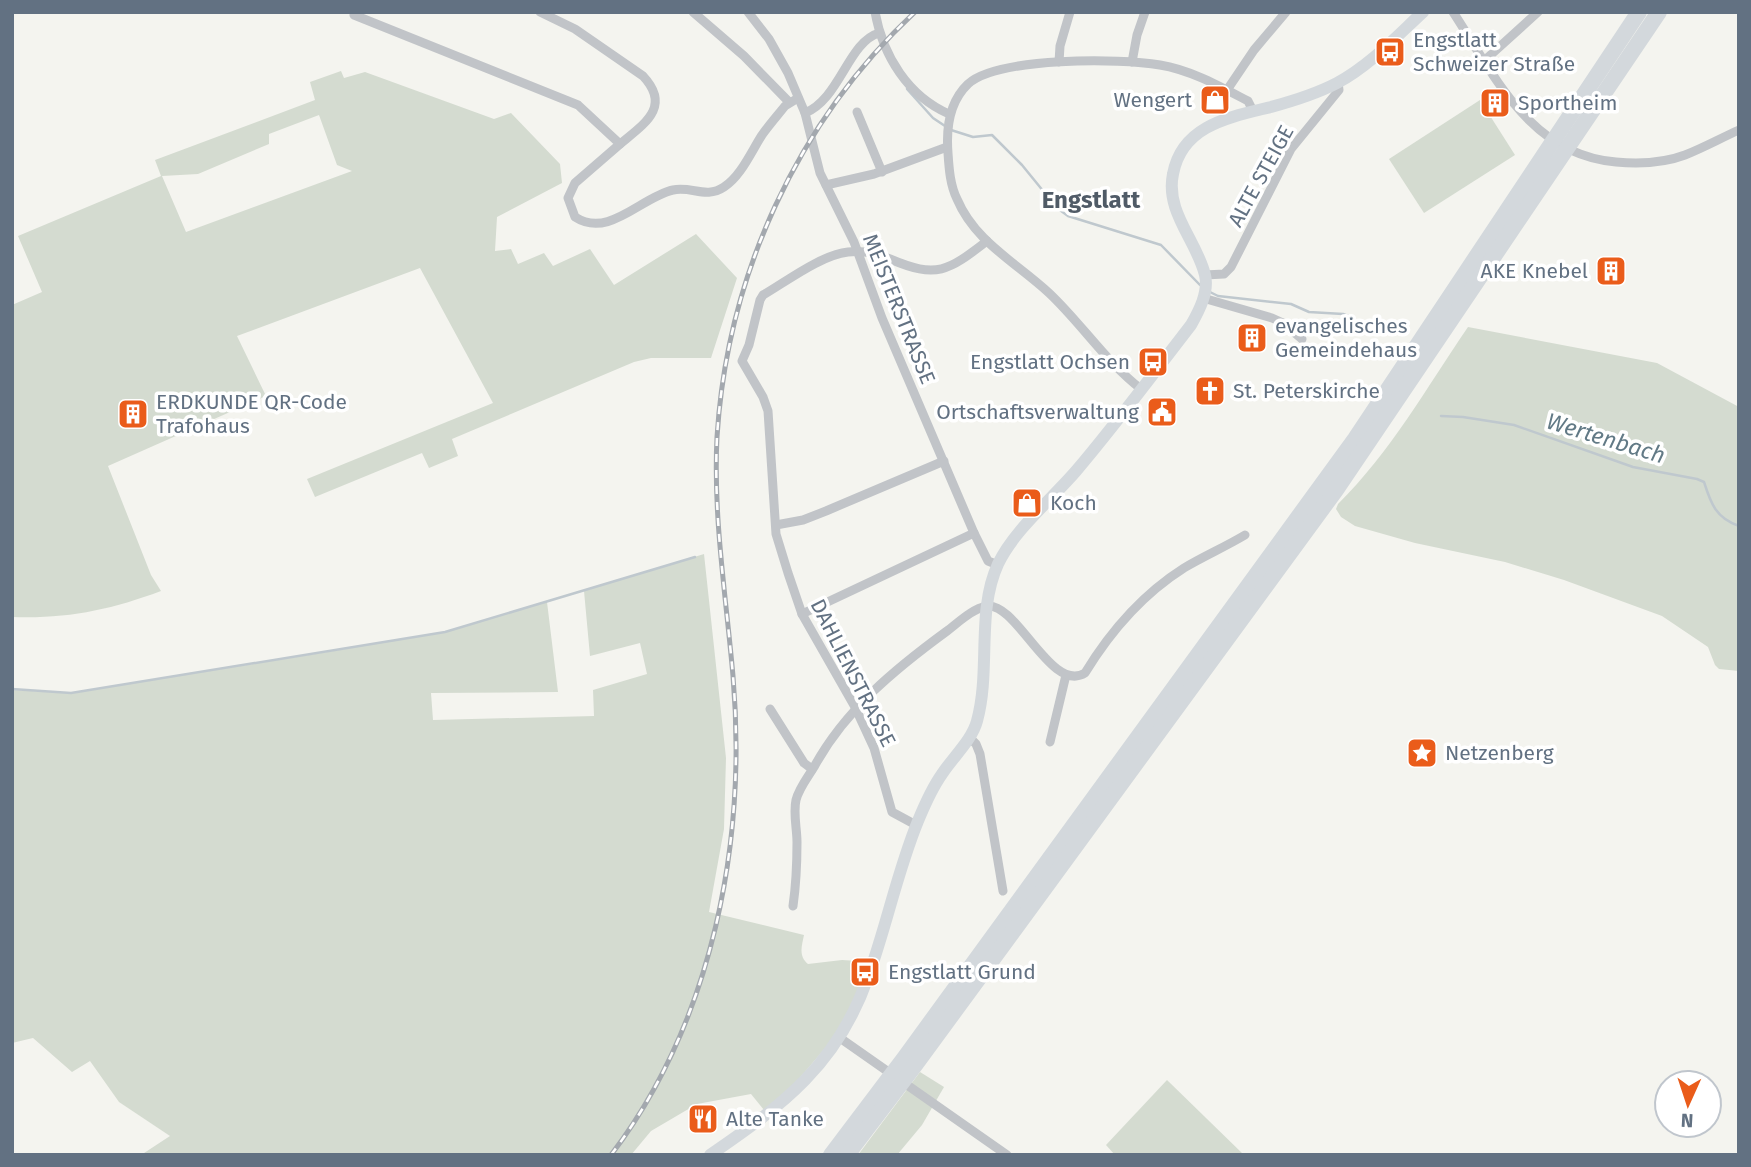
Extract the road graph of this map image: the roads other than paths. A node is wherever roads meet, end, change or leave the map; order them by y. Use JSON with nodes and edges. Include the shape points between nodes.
{"nodes":[{"id":1,"x":540,"y":12,"type":"edge"},
{"id":2,"x":693,"y":12,"type":"edge"},
{"id":3,"x":748,"y":12,"type":"edge"},
{"id":4,"x":875,"y":12,"type":"edge"},
{"id":5,"x":1070,"y":12,"type":"edge"},
{"id":6,"x":1145,"y":12,"type":"edge"},
{"id":7,"x":1286,"y":12,"type":"edge"},
{"id":8,"x":1423,"y":12,"type":"edge"},
{"id":9,"x":1453,"y":12,"type":"edge"},
{"id":10,"x":1538,"y":12,"type":"edge"},
{"id":11,"x":1639,"y":12,"type":"edge"},
{"id":12,"x":1659,"y":12,"type":"edge"},
{"id":13,"x":354,"y":15,"type":"dead end"},
{"id":14,"x":879,"y":33,"type":"junction"},
{"id":15,"x":1485,"y":61,"type":"junction"},
{"id":16,"x":1059,"y":62,"type":"junction"},
{"id":17,"x":1132,"y":62,"type":"junction"},
{"id":18,"x":1338,"y":82,"type":"junction"},
{"id":19,"x":1227,"y":90,"type":"junction"},
{"id":20,"x":798,"y":98,"type":"junction"},
{"id":21,"x":789,"y":102,"type":"junction"},
{"id":22,"x":1253,"y":111,"type":"junction"},
{"id":23,"x":857,"y":112,"type":"dead end"},
{"id":24,"x":805,"y":113,"type":"junction"},
{"id":25,"x":949,"y":118,"type":"junction"},
{"id":26,"x":1739,"y":130,"type":"edge"},
{"id":27,"x":620,"y":144,"type":"junction"},
{"id":28,"x":947,"y":147,"type":"junction"},
{"id":29,"x":882,"y":172,"type":"junction"},
{"id":30,"x":826,"y":184,"type":"junction"},
{"id":31,"x":987,"y":241,"type":"junction"},
{"id":32,"x":857,"y":251,"type":"junction"},
{"id":33,"x":1205,"y":280,"type":"junction"},
{"id":34,"x":1203,"y":298,"type":"junction"},
{"id":35,"x":1302,"y":339,"type":"dead end"},
{"id":36,"x":1141,"y":389,"type":"junction"},
{"id":37,"x":944,"y":461,"type":"junction"},
{"id":38,"x":776,"y":525,"type":"junction"},
{"id":39,"x":974,"y":533,"type":"junction"},
{"id":40,"x":1245,"y":535,"type":"dead end"},
{"id":41,"x":998,"y":565,"type":"junction"},
{"id":42,"x":988,"y":606,"type":"junction"},
{"id":43,"x":802,"y":614,"type":"junction"},
{"id":44,"x":1066,"y":675,"type":"junction"},
{"id":45,"x":855,"y":707,"type":"junction"},
{"id":46,"x":770,"y":709,"type":"dead end"},
{"id":47,"x":969,"y":737,"type":"junction"},
{"id":48,"x":1050,"y":743,"type":"dead end"},
{"id":49,"x":812,"y":769,"type":"junction"},
{"id":50,"x":916,"y":825,"type":"junction"},
{"id":51,"x":1003,"y":891,"type":"dead end"},
{"id":52,"x":793,"y":906,"type":"dead end"},
{"id":53,"x":840,"y":1038,"type":"junction"},
{"id":54,"x":911,"y":1061,"type":"junction"},
{"id":55,"x":885,"y":1095,"type":"junction"},
{"id":56,"x":710,"y":1155,"type":"edge"},
{"id":57,"x":831,"y":1155,"type":"edge"},
{"id":58,"x":847,"y":1155,"type":"edge"},
{"id":59,"x":1007,"y":1155,"type":"edge"}],
"edges":[{"from":1,"to":27,"type":"street","via":[[575,29],[652,85],[656,103],[651,117]]},
{"from":2,"to":21,"type":"street"},
{"from":3,"to":20,"type":"street","name":"MEISTERSTRASSE","via":[[774,47]]},
{"from":4,"to":14,"type":"street"},
{"from":5,"to":16,"type":"street"},
{"from":6,"to":17,"type":"street"},
{"from":7,"to":19,"type":"street"},
{"from":8,"to":18,"type":"street"},
{"from":9,"to":15,"type":"street"},
{"from":10,"to":15,"type":"street"},
{"from":11,"to":54,"type":"highway","via":[[1355,439]]},
{"from":12,"to":54,"type":"highway","via":[[1336,489]]},
{"from":13,"to":27,"type":"street","via":[[578,105]]},
{"from":14,"to":24,"type":"street","via":[[866,39],[826,98]]},
{"from":14,"to":25,"type":"street","via":[[891,61],[911,86]]},
{"from":15,"to":26,"type":"street","via":[[1537,130],[1561,147],[1593,159],[1637,164],[1669,160]]},
{"from":16,"to":17,"type":"street"},
{"from":16,"to":25,"type":"street","via":[[1000,70],[975,79],[961,91]]},
{"from":17,"to":19,"type":"street","via":[[1172,68]]},
{"from":18,"to":22,"type":"street"},
{"from":18,"to":33,"type":"street","name":"ALTE STEIGE","via":[[1339,90],[1282,164],[1231,267]]},
{"from":19,"to":22,"type":"street","via":[[1248,101]]},
{"from":20,"to":21,"type":"street"},
{"from":20,"to":24,"type":"street","name":"MEISTERSTRASSE"},
{"from":21,"to":27,"type":"street","via":[[727,186],[708,194],[676,189],[605,222],[588,224],[571,212],[568,198],[575,183]]},
{"from":22,"to":33,"type":"street","via":[[1200,130],[1181,152],[1173,174],[1174,200]]},
{"from":23,"to":29,"type":"street"},
{"from":24,"to":30,"type":"street","name":"MEISTERSTRASSE"},
{"from":25,"to":28,"type":"street"},
{"from":28,"to":29,"type":"street"},
{"from":28,"to":31,"type":"street","via":[[957,200]]},
{"from":29,"to":30,"type":"street"},
{"from":30,"to":32,"type":"street","name":"MEISTERSTRASSE"},
{"from":31,"to":32,"type":"street","via":[[945,269],[931,271]]},
{"from":31,"to":36,"type":"street","via":[[1048,292]]},
{"from":32,"to":37,"type":"street","name":"MEISTERSTRASSE"},
{"from":32,"to":38,"type":"street","name":"DAHLIENSTRASSE","via":[[831,256],[760,300],[742,361],[768,411]]},
{"from":33,"to":34,"type":"street"},
{"from":34,"to":35,"type":"street","via":[[1272,318]]},
{"from":34,"to":36,"type":"street","via":[[1191,325]]},
{"from":36,"to":41,"type":"street"},
{"from":37,"to":38,"type":"street","via":[[803,520]]},
{"from":37,"to":39,"type":"street","name":"MEISTERSTRASSE"},
{"from":38,"to":43,"type":"street","name":"DAHLIENSTRASSE"},
{"from":39,"to":41,"type":"street","name":"MEISTERSTRASSE","via":[[988,561]]},
{"from":39,"to":43,"type":"street"},
{"from":40,"to":44,"type":"street","via":[[1157,587],[1128,614],[1085,673],[1073,678]]},
{"from":41,"to":42,"type":"street"},
{"from":42,"to":44,"type":"street","via":[[1004,611]]},
{"from":42,"to":45,"type":"street","via":[[925,647]]},
{"from":42,"to":47,"type":"street","via":[[981,706]]},
{"from":43,"to":45,"type":"street","name":"DAHLIENSTRASSE"},
{"from":44,"to":48,"type":"street"},
{"from":45,"to":49,"type":"street"},
{"from":45,"to":50,"type":"street","name":"DAHLIENSTRASSE","via":[[874,748],[889,807]]},
{"from":46,"to":49,"type":"street"},
{"from":47,"to":50,"type":"street","via":[[931,793]]},
{"from":47,"to":51,"type":"street","via":[[980,754]]},
{"from":49,"to":52,"type":"street","via":[[796,803]]},
{"from":50,"to":53,"type":"street","via":[[861,996]]},
{"from":53,"to":56,"type":"street","via":[[790,1096]]},
{"from":53,"to":59,"type":"street"},
{"from":54,"to":55,"type":"highway"},
{"from":55,"to":57,"type":"highway"},
{"from":55,"to":58,"type":"highway"}]}
